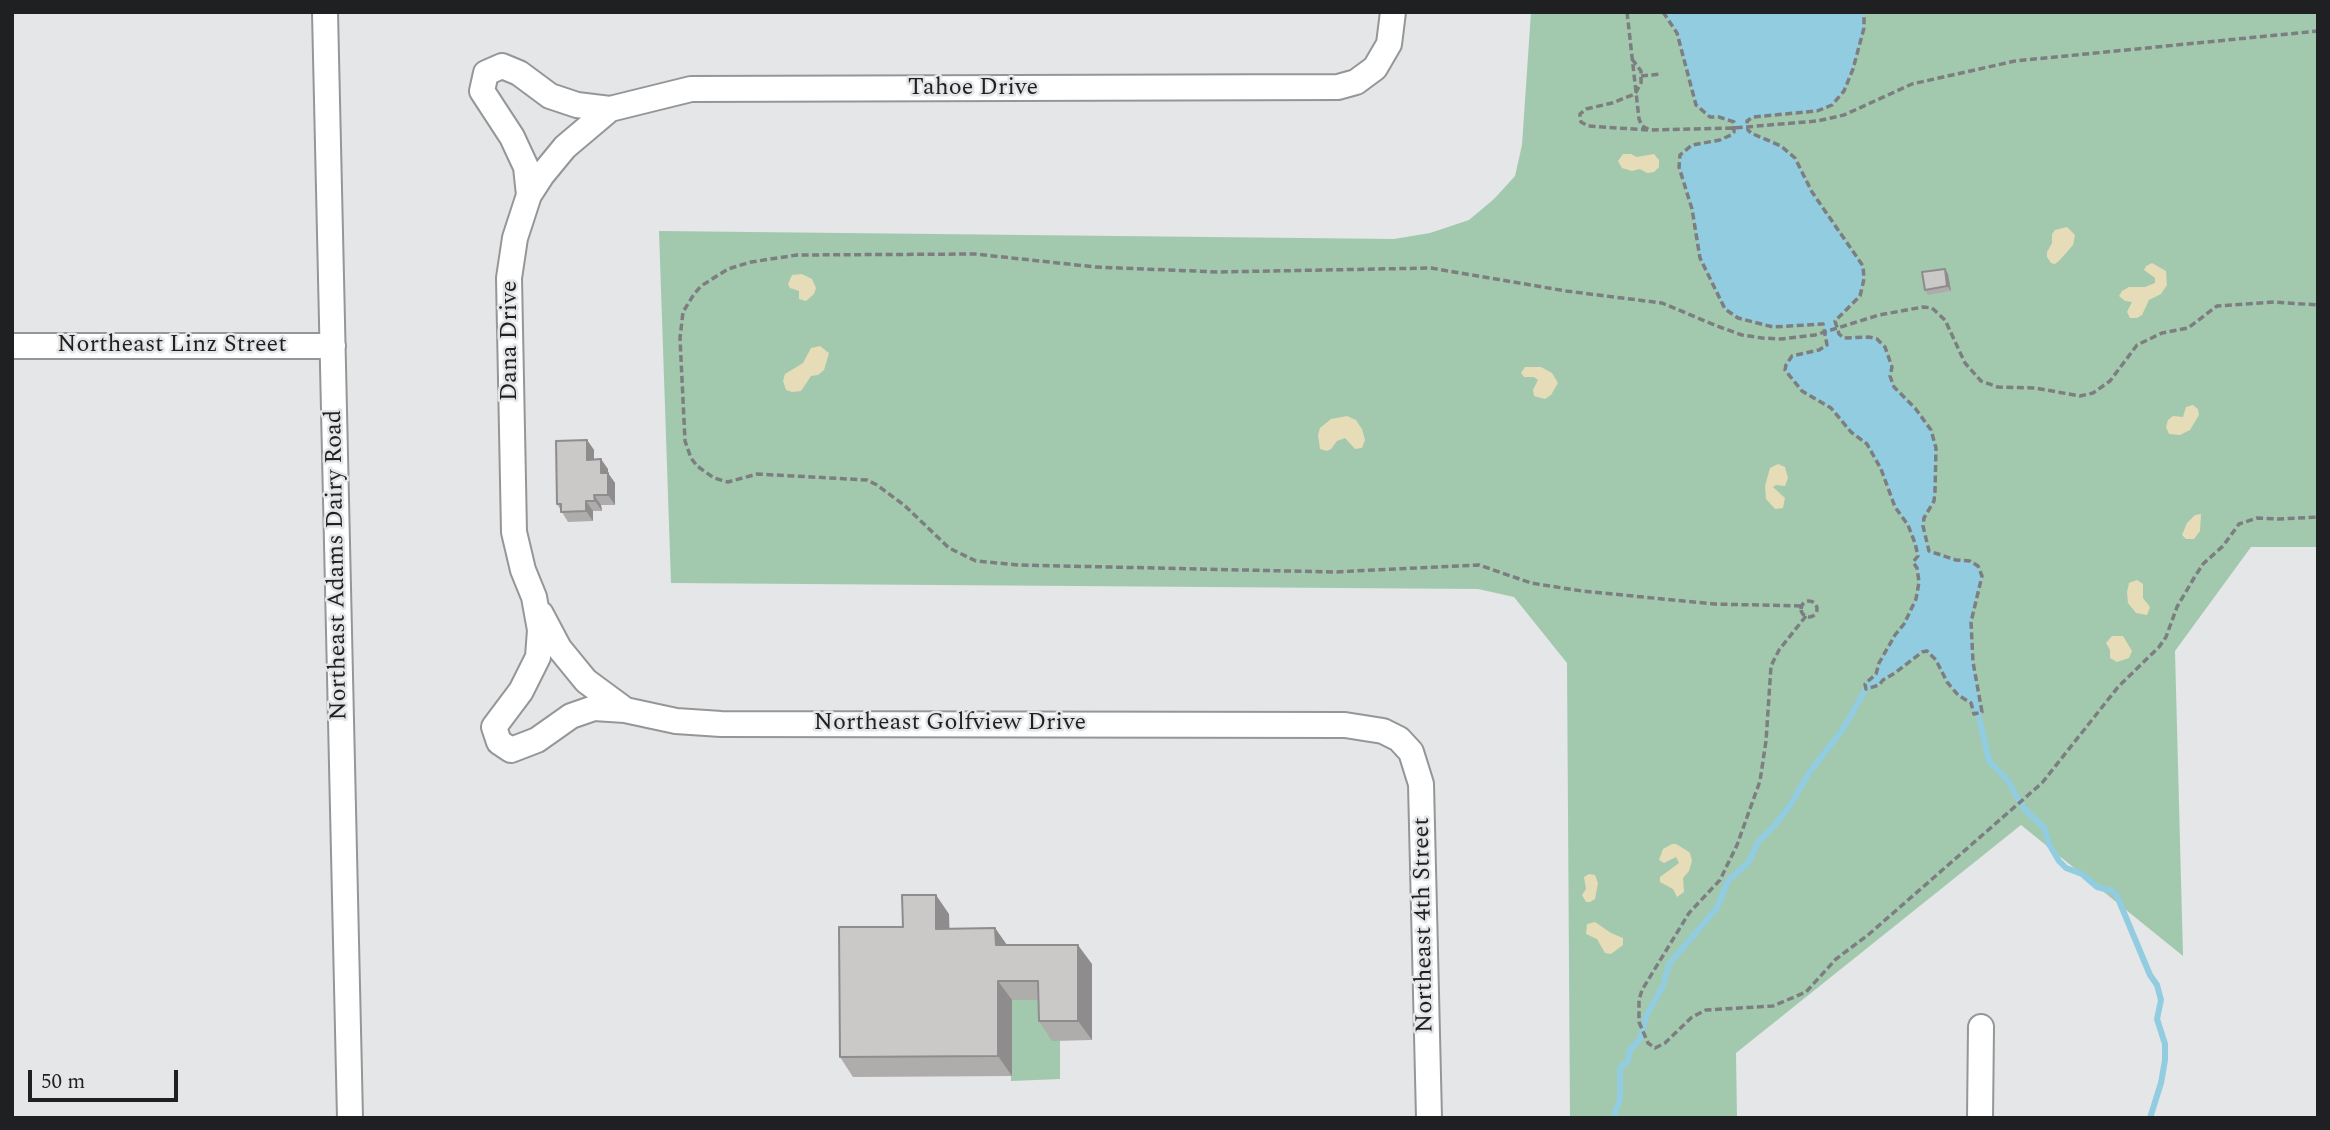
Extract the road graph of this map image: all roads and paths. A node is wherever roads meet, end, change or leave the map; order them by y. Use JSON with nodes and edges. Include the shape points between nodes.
{"nodes":[{"id":1,"x":325,"y":12,"type":"edge"},
{"id":2,"x":1392,"y":12,"type":"edge"},
{"id":3,"x":1627,"y":12,"type":"edge"},
{"id":4,"x":1663,"y":12,"type":"edge"},
{"id":5,"x":1864,"y":12,"type":"edge"},
{"id":6,"x":2157,"y":12,"type":"edge"},
{"id":7,"x":2179,"y":12,"type":"edge"},
{"id":8,"x":2318,"y":31,"type":"edge"},
{"id":9,"x":1631,"y":58,"type":"junction"},
{"id":10,"x":1662,"y":74,"type":"dead end"},
{"id":11,"x":1641,"y":76,"type":"junction"},
{"id":12,"x":1635,"y":94,"type":"junction"},
{"id":13,"x":485,"y":96,"type":"joint"},
{"id":14,"x":610,"y":109,"type":"junction"},
{"id":15,"x":1748,"y":126,"type":"junction"},
{"id":16,"x":1734,"y":128,"type":"junction"},
{"id":17,"x":1650,"y":130,"type":"junction"},
{"id":18,"x":529,"y":195,"type":"junction"},
{"id":19,"x":2318,"y":304,"type":"edge"},
{"id":20,"x":1837,"y":328,"type":"junction"},
{"id":21,"x":1826,"y":332,"type":"junction"},
{"id":22,"x":12,"y":346,"type":"edge"},
{"id":23,"x":333,"y":346,"type":"junction"},
{"id":24,"x":2318,"y":517,"type":"edge"},
{"id":25,"x":534,"y":597,"type":"junction"},
{"id":26,"x":1801,"y":606,"type":"junction"},
{"id":27,"x":1806,"y":617,"type":"junction"},
{"id":28,"x":625,"y":710,"type":"junction"},
{"id":29,"x":1399,"y":739,"type":"joint"},
{"id":30,"x":511,"y":750,"type":"joint"},
{"id":31,"x":1981,"y":1027,"type":"dead end"},
{"id":32,"x":350,"y":1118,"type":"edge"},
{"id":33,"x":1429,"y":1118,"type":"edge"},
{"id":34,"x":1980,"y":1118,"type":"edge"}],
"edges":[{"from":1,"to":23,"type":"street","name":"Northeast Adams Dairy Road"},
{"from":2,"to":14,"type":"street","name":"Tahoe Drive","via":[[1389,44],[1375,68],[1356,82],[1338,87],[691,89]]},
{"from":3,"to":9,"type":"path"},
{"from":4,"to":16,"type":"path","via":[[1677,33],[1696,105],[1710,117],[1734,122]]},
{"from":5,"to":15,"type":"path","via":[[1853,69],[1832,105],[1817,111],[1753,117]]},
{"from":6,"to":7,"type":"path"},
{"from":8,"to":15,"type":"path","via":[[2014,61],[1912,84],[1830,119]]},
{"from":9,"to":11,"type":"path"},
{"from":9,"to":12,"type":"path"},
{"from":10,"to":11,"type":"path"},
{"from":11,"to":12,"type":"path"},
{"from":12,"to":17,"type":"path","via":[[1642,126]]},
{"from":12,"to":17,"type":"path","via":[[1586,109],[1580,114],[1581,122]]},
{"from":13,"to":14,"type":"street","name":"Tahoe Drive","via":[[486,74],[502,66],[550,96]]},
{"from":13,"to":18,"type":"street","name":"Dana Drive","via":[[526,167]]},
{"from":14,"to":18,"type":"street","name":"Tahoe Drive","via":[[565,147]]},
{"from":15,"to":16,"type":"path"},
{"from":15,"to":20,"type":"path","via":[[1749,132],[1795,158],[1812,192],[1863,266],[1860,296],[1835,321]]},
{"from":16,"to":17,"type":"path"},
{"from":16,"to":21,"type":"path","via":[[1726,137],[1692,145],[1680,155],[1700,258],[1726,309],[1738,318],[1773,327],[1823,324]]},
{"from":18,"to":25,"type":"street","name":"Dana Drive","via":[[515,238],[509,311],[514,532]]},
{"from":19,"to":20,"type":"path","via":[[2217,306],[2188,327],[2137,345],[2110,381],[2080,396],[1981,381],[1965,363],[1945,320],[1932,308],[1879,315]]},
{"from":20,"to":21,"type":"path"},
{"from":20,"to":21,"type":"path","via":[[1844,338],[1869,337],[1885,347],[1894,387],[1931,430],[1936,448],[1935,491],[1923,526],[1929,551],[1970,561],[1980,570],[1982,581],[1971,622],[1982,712],[1974,714],[1927,651],[1866,689],[1916,599],[1918,573],[1913,562],[1918,556],[1867,444],[1831,408],[1802,391],[1785,370],[1792,356],[1824,348]]},
{"from":21,"to":26,"type":"path","via":[[1781,339],[1742,335],[1662,303],[1431,268],[1218,272],[1095,267],[952,253],[797,255],[728,268],[701,286],[688,302],[681,326],[685,441],[691,458],[703,471],[722,482],[757,474],[867,480],[904,505],[949,548],[976,561],[1334,572],[1479,565],[1531,583],[1582,591],[1676,602]]},
{"from":22,"to":23,"type":"street","name":"Northeast Linz Street"},
{"from":23,"to":32,"type":"street","name":"Northeast Adams Dairy Road"},
{"from":24,"to":27,"type":"path","via":[[2257,517],[2239,524],[2199,571],[2176,607],[2159,647],[2118,687],[2057,765],[2024,800],[1836,959],[1806,992],[1773,1006],[1706,1010],[1655,1048],[1639,1022],[1642,990],[1689,913],[1720,880],[1737,845],[1760,781],[1771,666]]},
{"from":25,"to":28,"type":"street","name":"Dana Drive","via":[[559,648],[586,681]]},
{"from":25,"to":30,"type":"street","name":"Dana Drive","via":[[540,630],[538,657],[521,691],[494,727],[499,742]]},
{"from":26,"to":27,"type":"path"},
{"from":26,"to":27,"type":"path","via":[[1810,601],[1816,606],[1813,615]]},
{"from":28,"to":29,"type":"street","name":"Northeast Golfview Drive","via":[[676,721],[721,724],[1345,725],[1383,731]]},
{"from":28,"to":30,"type":"street","name":"Northeast Golfview Drive","via":[[594,708],[571,716],[537,740]]},
{"from":29,"to":33,"type":"street","name":"Northeast 4th Street","via":[[1411,752],[1421,783]]},
{"from":31,"to":34,"type":"street"}]}
